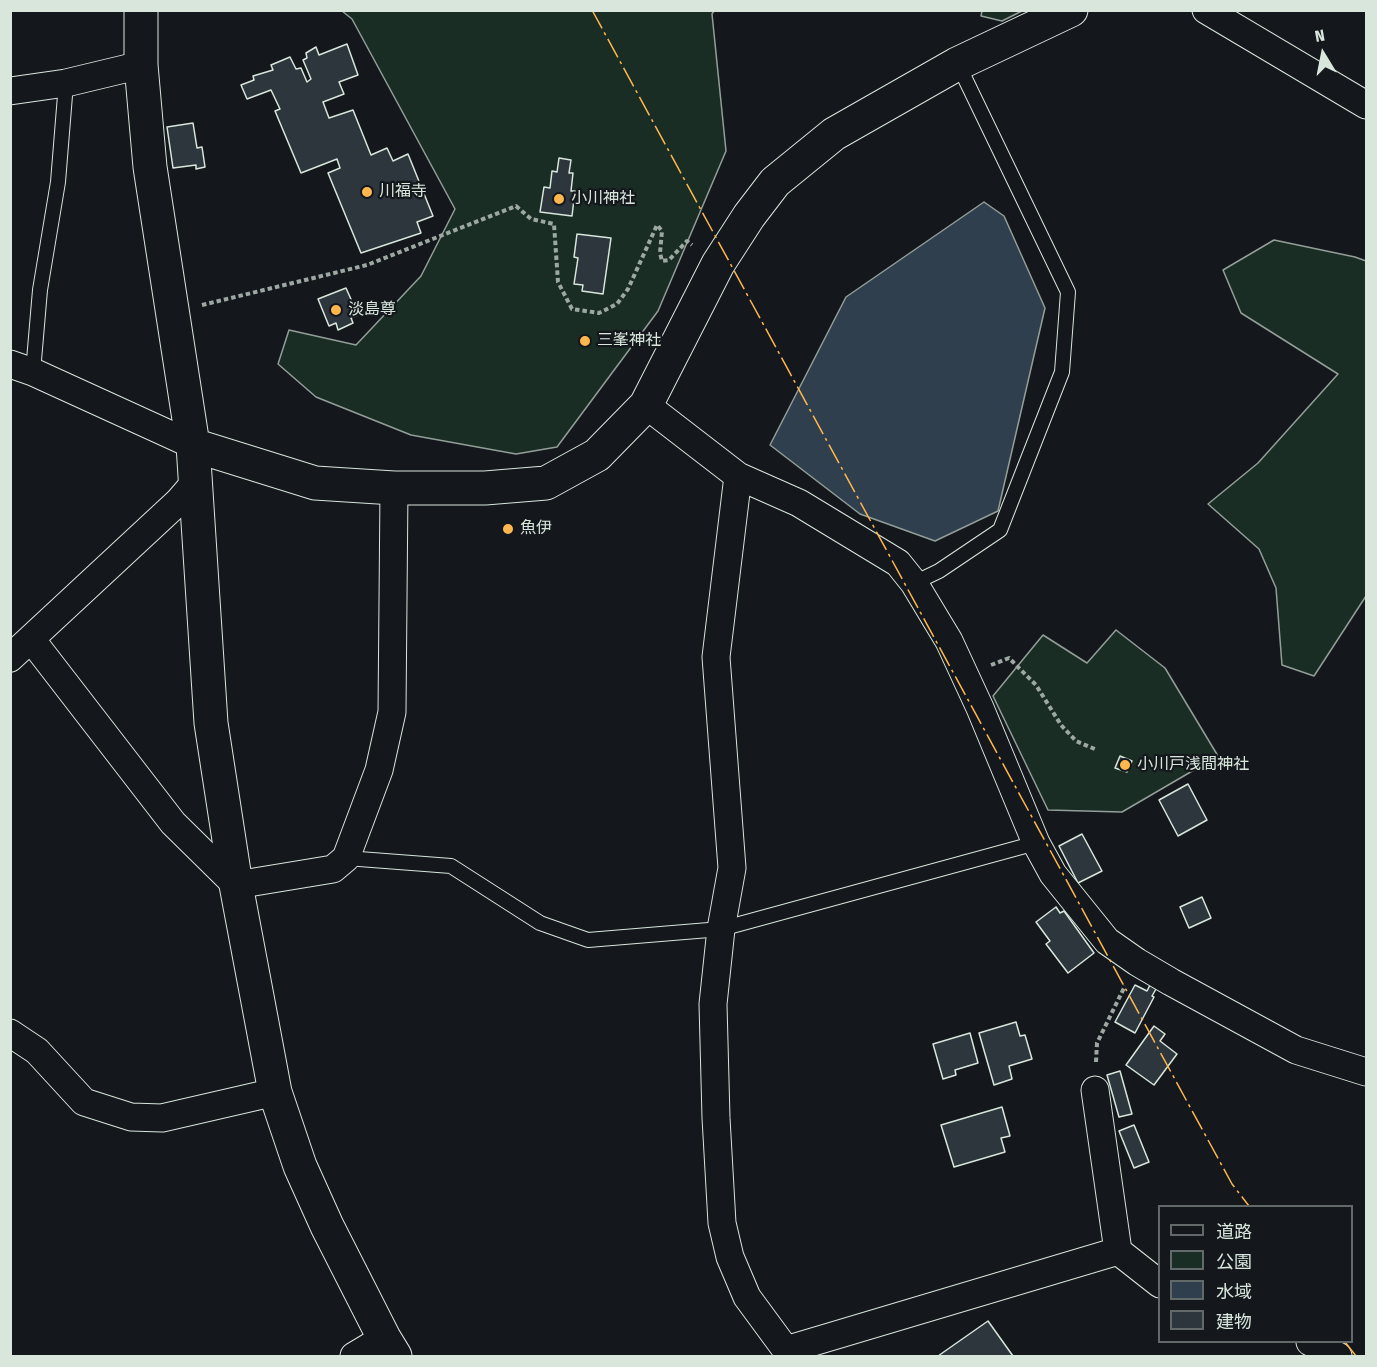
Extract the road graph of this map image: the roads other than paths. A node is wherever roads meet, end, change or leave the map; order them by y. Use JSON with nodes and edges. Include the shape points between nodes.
{"nodes":[{"id":1,"x":141,"y":10,"type":"edge"},
{"id":2,"x":1071,"y":10,"type":"edge"},
{"id":3,"x":1206,"y":10,"type":"edge"},
{"id":4,"x":957,"y":64,"type":"junction"},
{"id":5,"x":141,"y":65,"type":"junction"},
{"id":6,"x":66,"y":83,"type":"junction"},
{"id":7,"x":10,"y":92,"type":"edge"},
{"id":8,"x":1366,"y":105,"type":"edge"},
{"id":9,"x":22,"y":368,"type":"edge"},
{"id":10,"x":646,"y":405,"type":"junction"},
{"id":11,"x":194,"y":445,"type":"junction"},
{"id":12,"x":738,"y":476,"type":"junction"},
{"id":13,"x":197,"y":480,"type":"junction"},
{"id":14,"x":394,"y":488,"type":"junction"},
{"id":15,"x":915,"y":583,"type":"junction"},
{"id":16,"x":31,"y":639,"type":"junction"},
{"id":17,"x":10,"y":658,"type":"edge"},
{"id":18,"x":1036,"y":843,"type":"junction"},
{"id":19,"x":346,"y":858,"type":"junction"},
{"id":20,"x":236,"y":885,"type":"junction"},
{"id":21,"x":721,"y":929,"type":"junction"},
{"id":22,"x":10,"y":1033,"type":"edge"},
{"id":23,"x":1366,"y":1072,"type":"edge"},
{"id":24,"x":1095,"y":1090,"type":"road end"},
{"id":25,"x":275,"y":1092,"type":"junction"},
{"id":26,"x":1118,"y":1251,"type":"junction"},
{"id":27,"x":1158,"y":1282,"type":"edge"},
{"id":28,"x":1314,"y":1343,"type":"edge"},
{"id":29,"x":390,"y":1347,"type":"edge"},
{"id":30,"x":787,"y":1353,"type":"edge"},
{"id":31,"x":354,"y":1356,"type":"edge"},
{"id":32,"x":1338,"y":1356,"type":"edge"}],
"edges":[{"from":1,"to":5,"type":"street"},
{"from":2,"to":4,"type":"street"},
{"from":3,"to":8,"type":"street"},
{"from":4,"to":10,"type":"street","via":[[834,134],[775,182],[718,264]]},
{"from":4,"to":15,"type":"lane","via":[[1068,292],[1062,372],[1000,530]]},
{"from":5,"to":6,"type":"street"},
{"from":5,"to":11,"type":"street","via":[[150,167]]},
{"from":6,"to":7,"type":"street"},
{"from":6,"to":9,"type":"lane","via":[[58,182],[40,291]]},
{"from":9,"to":11,"type":"street"},
{"from":10,"to":12,"type":"street"},
{"from":10,"to":14,"type":"street","via":[[597,455],[546,483]]},
{"from":11,"to":13,"type":"street"},
{"from":11,"to":14,"type":"street","via":[[315,483]]},
{"from":12,"to":15,"type":"street","via":[[799,503],[849,533],[898,563]]},
{"from":12,"to":21,"type":"street","via":[[716,657],[732,868]]},
{"from":13,"to":16,"type":"street"},
{"from":13,"to":20,"type":"street","via":[[212,723]]},
{"from":14,"to":19,"type":"street","via":[[392,712],[379,770]]},
{"from":15,"to":18,"type":"street","via":[[949,641]]},
{"from":16,"to":17,"type":"street"},
{"from":16,"to":20,"type":"street","via":[[172,823]]},
{"from":18,"to":21,"type":"lane"},
{"from":18,"to":23,"type":"street","via":[[1053,874],[1107,941],[1137,962],[1296,1050]]},
{"from":19,"to":20,"type":"street","via":[[333,869]]},
{"from":19,"to":21,"type":"lane","via":[[451,866],[540,923],[588,940]]},
{"from":20,"to":25,"type":"street"},
{"from":21,"to":30,"type":"street","via":[[713,1004],[722,1223],[730,1257],[747,1297]]},
{"from":22,"to":25,"type":"street","via":[[37,1051],[84,1102],[131,1118],[162,1118]]},
{"from":24,"to":26,"type":"street"},
{"from":25,"to":29,"type":"street","via":[[304,1176]]},
{"from":26,"to":27,"type":"street"},
{"from":26,"to":30,"type":"street"},
{"from":28,"to":32,"type":"street"},
{"from":29,"to":31,"type":"street"}]}
